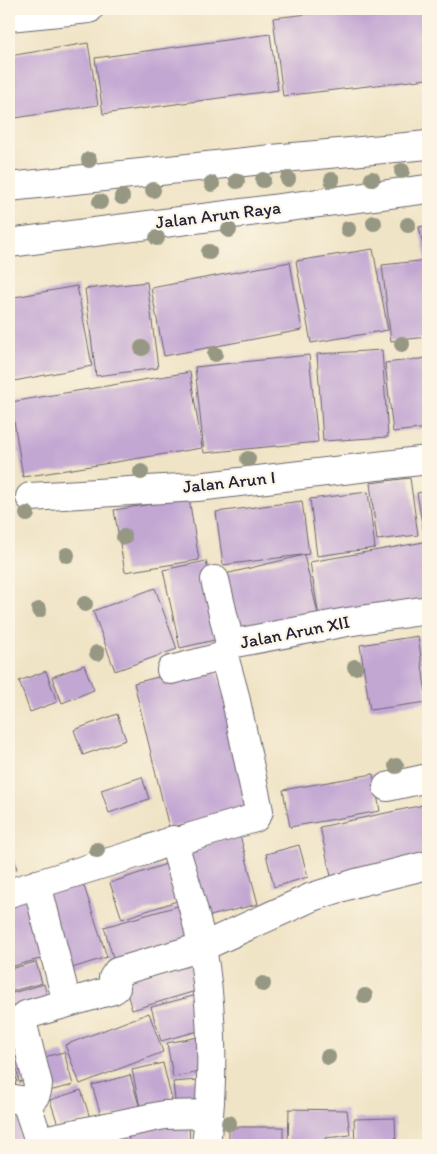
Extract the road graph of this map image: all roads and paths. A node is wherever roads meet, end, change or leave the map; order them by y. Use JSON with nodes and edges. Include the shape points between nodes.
{"nodes":[{"id":1,"x":89,"y":9,"type":"edge"},
{"id":2,"x":9,"y":17,"type":"edge"},
{"id":3,"x":428,"y":145,"type":"edge"},
{"id":4,"x":9,"y":187,"type":"edge"},
{"id":5,"x":428,"y":189,"type":"edge"},
{"id":6,"x":9,"y":243,"type":"edge"},
{"id":7,"x":428,"y":460,"type":"edge"},
{"id":8,"x":30,"y":497,"type":"dead end"},
{"id":9,"x":215,"y":580,"type":"dead end"},
{"id":10,"x":428,"y":610,"type":"edge"},
{"id":11,"x":227,"y":650,"type":"junction"},
{"id":12,"x":171,"y":670,"type":"dead end"},
{"id":13,"x":428,"y":778,"type":"edge"},
{"id":14,"x":387,"y":787,"type":"dead end"},
{"id":15,"x":188,"y":838,"type":"dead end"},
{"id":16,"x":428,"y":865,"type":"edge"},
{"id":17,"x":37,"y":884,"type":"junction"},
{"id":18,"x":9,"y":893,"type":"edge"},
{"id":19,"x":202,"y":947,"type":"junction"},
{"id":20,"x":67,"y":1003,"type":"junction"},
{"id":21,"x":17,"y":1100,"type":"edge"},
{"id":22,"x":209,"y":1114,"type":"junction"},
{"id":23,"x":40,"y":1143,"type":"edge"},
{"id":24,"x":206,"y":1145,"type":"edge"}],
"edges":[{"from":1,"to":2,"type":"street"},
{"from":3,"to":4,"type":"street"},
{"from":5,"to":6,"type":"street","name":"Jalan Arun Raya"},
{"from":7,"to":8,"type":"street","name":"Jalan Arun I","via":[[197,487]]},
{"from":9,"to":11,"type":"street"},
{"from":10,"to":11,"type":"street","name":"Jalan Arun XII","via":[[347,622]]},
{"from":11,"to":12,"type":"street","name":"Jalan Arun XII"},
{"from":11,"to":15,"type":"street","via":[[258,811],[255,818]]},
{"from":13,"to":14,"type":"street"},
{"from":16,"to":19,"type":"street","via":[[312,897]]},
{"from":17,"to":18,"type":"street"},
{"from":17,"to":19,"type":"street","via":[[173,840]]},
{"from":17,"to":20,"type":"street"},
{"from":19,"to":20,"type":"street","via":[[117,972],[113,978],[116,988],[113,990]]},
{"from":19,"to":22,"type":"street","via":[[208,1005]]},
{"from":20,"to":21,"type":"street","via":[[26,1015],[22,1021],[38,1092],[32,1099]]},
{"from":21,"to":23,"type":"street"},
{"from":22,"to":23,"type":"street","via":[[164,1115]]},
{"from":22,"to":24,"type":"street"}]}
